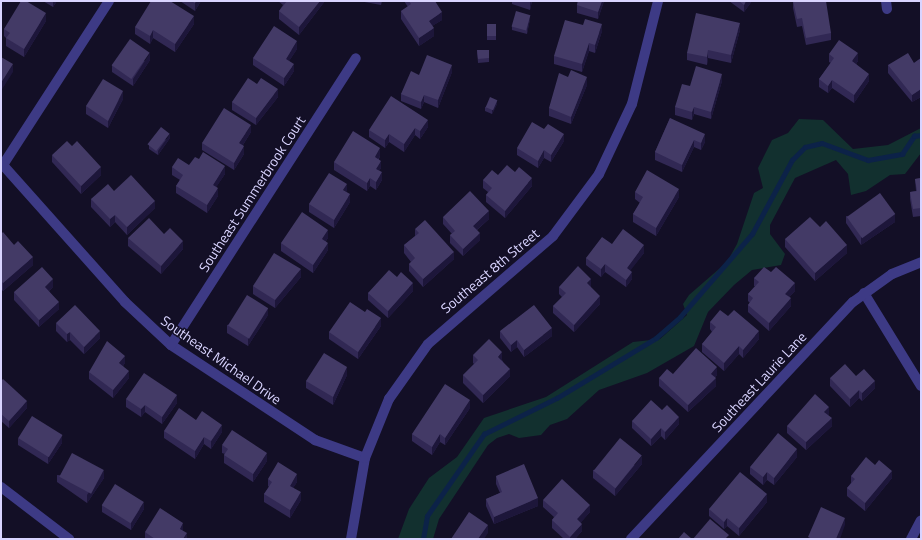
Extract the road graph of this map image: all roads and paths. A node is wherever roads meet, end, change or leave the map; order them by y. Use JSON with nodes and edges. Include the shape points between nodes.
{"nodes":[{"id":1,"x":109,"y":1,"type":"edge"},
{"id":2,"x":658,"y":1,"type":"edge"},
{"id":3,"x":356,"y":58,"type":"dead end"},
{"id":4,"x":921,"y":262,"type":"edge"},
{"id":5,"x":864,"y":293,"type":"junction"},
{"id":6,"x":171,"y":345,"type":"junction"},
{"id":7,"x":921,"y":386,"type":"edge"},
{"id":8,"x":365,"y":458,"type":"junction"},
{"id":9,"x":1,"y":487,"type":"edge"},
{"id":10,"x":921,"y":520,"type":"edge"},
{"id":11,"x":69,"y":539,"type":"edge"},
{"id":12,"x":351,"y":539,"type":"edge"},
{"id":13,"x":631,"y":539,"type":"edge"},
{"id":14,"x":911,"y":539,"type":"edge"}],
"edges":[{"from":1,"to":6,"type":"street","name":"Southeast Michael Drive","via":[[3,165],[124,302]]},
{"from":2,"to":8,"type":"street","name":"Southeast 8th Street","via":[[632,104],[599,174],[553,236],[428,344],[389,399]]},
{"from":3,"to":6,"type":"street","name":"Southeast Summerbrook Court"},
{"from":4,"to":5,"type":"street","name":"Southeast Laurie Lane","via":[[892,274]]},
{"from":5,"to":7,"type":"street"},
{"from":5,"to":13,"type":"street","name":"Southeast Laurie Lane"},
{"from":6,"to":8,"type":"street","name":"Southeast Michael Drive","via":[[315,440]]},
{"from":8,"to":12,"type":"street","name":"Southeast 8th Street"},
{"from":9,"to":11,"type":"street"},
{"from":10,"to":14,"type":"street"}]}
